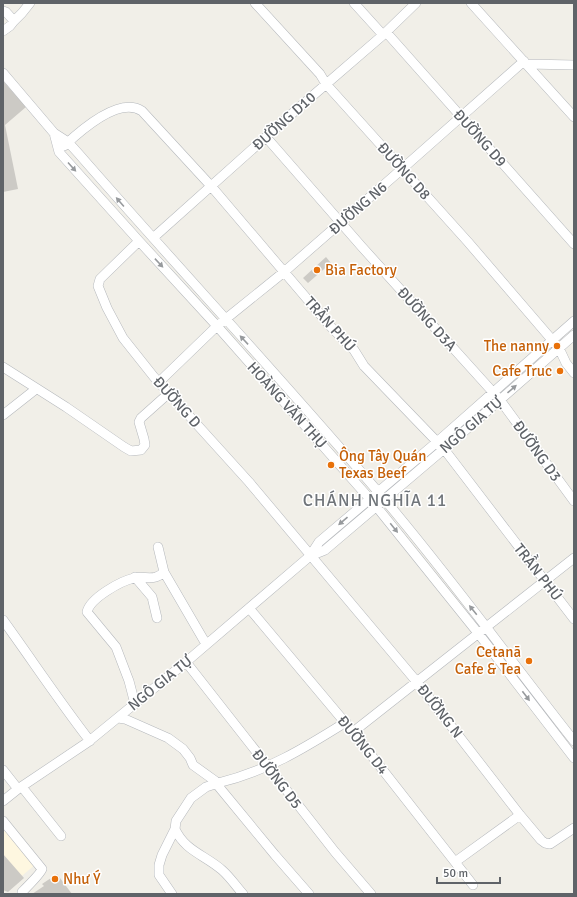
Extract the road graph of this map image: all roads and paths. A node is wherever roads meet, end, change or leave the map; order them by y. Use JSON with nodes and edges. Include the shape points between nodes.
{"nodes":[{"id":1,"x":30,"y":3,"type":"edge"},
{"id":2,"x":255,"y":3,"type":"edge"},
{"id":3,"x":354,"y":3,"type":"edge"},
{"id":4,"x":416,"y":3,"type":"edge"},
{"id":5,"x":471,"y":3,"type":"edge"},
{"id":6,"x":3,"y":11,"type":"edge"},
{"id":7,"x":14,"y":21,"type":"junction"},
{"id":8,"x":3,"y":31,"type":"edge"},
{"id":9,"x":384,"y":33,"type":"junction"},
{"id":10,"x":525,"y":63,"type":"junction"},
{"id":11,"x":574,"y":65,"type":"edge"},
{"id":12,"x":3,"y":73,"type":"edge"},
{"id":13,"x":326,"y":84,"type":"junction"},
{"id":14,"x":461,"y":116,"type":"junction"},
{"id":15,"x":574,"y":117,"type":"edge"},
{"id":16,"x":54,"y":133,"type":"junction"},
{"id":17,"x":266,"y":136,"type":"junction"},
{"id":18,"x":68,"y":142,"type":"junction"},
{"id":19,"x":59,"y":152,"type":"junction"},
{"id":20,"x":402,"y":169,"type":"junction"},
{"id":21,"x":211,"y":186,"type":"junction"},
{"id":22,"x":134,"y":217,"type":"junction"},
{"id":23,"x":341,"y":222,"type":"junction"},
{"id":24,"x":124,"y":225,"type":"junction"},
{"id":25,"x":153,"y":238,"type":"junction"},
{"id":26,"x":139,"y":242,"type":"junction"},
{"id":27,"x":574,"y":244,"type":"edge"},
{"id":28,"x":180,"y":269,"type":"junction"},
{"id":29,"x":284,"y":272,"type":"junction"},
{"id":30,"x":172,"y":276,"type":"junction"},
{"id":31,"x":226,"y":320,"type":"junction"},
{"id":32,"x":574,"y":321,"type":"edge"},
{"id":33,"x":217,"y":326,"type":"junction"},
{"id":34,"x":574,"y":335,"type":"edge"},
{"id":35,"x":552,"y":341,"type":"junction"},
{"id":36,"x":559,"y":348,"type":"junction"},
{"id":37,"x":3,"y":366,"type":"edge"},
{"id":38,"x":269,"y":367,"type":"junction"},
{"id":39,"x":574,"y":373,"type":"edge"},
{"id":40,"x":261,"y":376,"type":"junction"},
{"id":41,"x":158,"y":382,"type":"junction"},
{"id":42,"x":36,"y":389,"type":"junction"},
{"id":43,"x":169,"y":393,"type":"junction"},
{"id":44,"x":493,"y":393,"type":"junction"},
{"id":45,"x":500,"y":400,"type":"junction"},
{"id":46,"x":304,"y":406,"type":"junction"},
{"id":47,"x":3,"y":414,"type":"edge"},
{"id":48,"x":295,"y":414,"type":"junction"},
{"id":49,"x":437,"y":442,"type":"junction"},
{"id":50,"x":338,"y":446,"type":"junction"},
{"id":51,"x":444,"y":449,"type":"junction"},
{"id":52,"x":330,"y":453,"type":"junction"},
{"id":53,"x":377,"y":492,"type":"junction"},
{"id":54,"x":369,"y":498,"type":"junction"},
{"id":55,"x":384,"y":500,"type":"junction"},
{"id":56,"x":574,"y":501,"type":"edge"},
{"id":57,"x":376,"y":506,"type":"junction"},
{"id":58,"x":158,"y":547,"type":"dead end"},
{"id":59,"x":423,"y":548,"type":"junction"},
{"id":60,"x":415,"y":554,"type":"junction"},
{"id":61,"x":310,"y":556,"type":"junction"},
{"id":62,"x":574,"y":558,"type":"edge"},
{"id":63,"x":164,"y":572,"type":"junction"},
{"id":64,"x":135,"y":577,"type":"junction"},
{"id":65,"x":545,"y":581,"type":"junction"},
{"id":66,"x":450,"y":582,"type":"junction"},
{"id":67,"x":442,"y":589,"type":"junction"},
{"id":68,"x":249,"y":608,"type":"junction"},
{"id":69,"x":157,"y":618,"type":"dead end"},
{"id":70,"x":574,"y":619,"type":"edge"},
{"id":71,"x":3,"y":620,"type":"edge"},
{"id":72,"x":486,"y":627,"type":"junction"},
{"id":73,"x":478,"y":633,"type":"junction"},
{"id":74,"x":206,"y":644,"type":"junction"},
{"id":75,"x":186,"y":662,"type":"junction"},
{"id":76,"x":518,"y":677,"type":"junction"},
{"id":77,"x":417,"y":682,"type":"junction"},
{"id":78,"x":135,"y":704,"type":"junction"},
{"id":79,"x":552,"y":713,"type":"junction"},
{"id":80,"x":118,"y":718,"type":"junction"},
{"id":81,"x":544,"y":720,"type":"junction"},
{"id":82,"x":346,"y":722,"type":"junction"},
{"id":83,"x":353,"y":732,"type":"junction"},
{"id":84,"x":90,"y":741,"type":"junction"},
{"id":85,"x":574,"y":741,"type":"edge"},
{"id":86,"x":574,"y":758,"type":"edge"},
{"id":87,"x":267,"y":767,"type":"junction"},
{"id":88,"x":3,"y":770,"type":"edge"},
{"id":89,"x":218,"y":783,"type":"junction"},
{"id":90,"x":20,"y":788,"type":"junction"},
{"id":91,"x":3,"y":801,"type":"edge"},
{"id":92,"x":520,"y":815,"type":"junction"},
{"id":93,"x":3,"y":821,"type":"edge"},
{"id":94,"x":574,"y":828,"type":"edge"},
{"id":95,"x":175,"y":829,"type":"junction"},
{"id":96,"x":61,"y":836,"type":"dead end"},
{"id":97,"x":455,"y":862,"type":"junction"},
{"id":98,"x":473,"y":885,"type":"dead end"},
{"id":99,"x":22,"y":894,"type":"edge"},
{"id":100,"x":172,"y":894,"type":"edge"},
{"id":101,"x":243,"y":894,"type":"edge"},
{"id":102,"x":309,"y":894,"type":"edge"},
{"id":103,"x":371,"y":894,"type":"edge"}],
"edges":[{"from":1,"to":7,"type":"street"},
{"from":2,"to":13,"type":"street","name":"ĐƯỜNG D8","via":[[320,74]]},
{"from":3,"to":9,"type":"street","name":"ĐƯỜNG D9"},
{"from":4,"to":9,"type":"street","name":"ĐƯỜNG D10"},
{"from":5,"to":10,"type":"street"},
{"from":6,"to":7,"type":"street"},
{"from":7,"to":8,"type":"street"},
{"from":9,"to":13,"type":"street","name":"ĐƯỜNG D10"},
{"from":9,"to":14,"type":"street","name":"ĐƯỜNG D9"},
{"from":10,"to":11,"type":"street"},
{"from":10,"to":14,"type":"street","name":"ĐƯỜNG N6"},
{"from":10,"to":15,"type":"street"},
{"from":12,"to":16,"type":"street","name":"HOÀNG VĂN THỤ"},
{"from":13,"to":17,"type":"street","name":"ĐƯỜNG D10"},
{"from":13,"to":20,"type":"street","name":"ĐƯỜNG D8"},
{"from":14,"to":20,"type":"street","name":"ĐƯỜNG N6"},
{"from":14,"to":27,"type":"street","name":"ĐƯỜNG D9"},
{"from":16,"to":18,"type":"street","name":"HOÀNG VĂN THỤ"},
{"from":16,"to":19,"type":"street","name":"HOÀNG VĂN THỤ"},
{"from":17,"to":21,"type":"street","name":"ĐƯỜNG D10"},
{"from":17,"to":23,"type":"street","name":"ĐƯỜNG D3A"},
{"from":18,"to":19,"type":"street","name":"TRẦN PHÚ"},
{"from":18,"to":21,"type":"street","name":"TRẦN PHÚ","via":[[108,113],[125,107],[135,108],[145,114]]},
{"from":22,"to":18,"type":"street","name":"HOÀNG VĂN THỤ","one_way":true},
{"from":19,"to":24,"type":"street","name":"HOÀNG VĂN THỤ","one_way":true},
{"from":20,"to":23,"type":"street","name":"ĐƯỜNG N6"},
{"from":20,"to":35,"type":"street","name":"ĐƯỜNG D8"},
{"from":21,"to":25,"type":"street","name":"ĐƯỜNG D10"},
{"from":21,"to":29,"type":"street","name":"TRẦN PHÚ"},
{"from":22,"to":24,"type":"street"},
{"from":22,"to":25,"type":"street","name":"HOÀNG VĂN THỤ"},
{"from":23,"to":29,"type":"street","name":"ĐƯỜNG N6"},
{"from":23,"to":44,"type":"street","name":"ĐƯỜNG D3A"},
{"from":24,"to":26,"type":"street","name":"HOÀNG VĂN THỤ"},
{"from":25,"to":28,"type":"street","name":"HOÀNG VĂN THỤ"},
{"from":26,"to":30,"type":"street","name":"HOÀNG VĂN THỤ","one_way":true},
{"from":26,"to":41,"type":"street","name":"ĐƯỜNG D","via":[[100,279],[98,286],[123,338]]},
{"from":28,"to":30,"type":"street"},
{"from":28,"to":31,"type":"street","name":"HOÀNG VĂN THỤ"},
{"from":29,"to":31,"type":"street","name":"ĐƯỜNG N6"},
{"from":29,"to":49,"type":"street","name":"TRẦN PHÚ","via":[[354,350],[364,366]]},
{"from":30,"to":33,"type":"street","name":"HOÀNG VĂN THỤ"},
{"from":31,"to":33,"type":"street","name":"ĐƯỜNG N6"},
{"from":38,"to":31,"type":"street","name":"HOÀNG VĂN THỤ","one_way":true},
{"from":32,"to":35,"type":"street","name":"NGÔ GIA TỰ"},
{"from":33,"to":40,"type":"street","name":"HOÀNG VĂN THỤ"},
{"from":33,"to":41,"type":"street","name":"ĐƯỜNG N6"},
{"from":34,"to":36,"type":"street","name":"NGÔ GIA TỰ"},
{"from":35,"to":36,"type":"street","name":"ĐƯỜNG D8"},
{"from":35,"to":44,"type":"street","name":"NGÔ GIA TỰ"},
{"from":36,"to":39,"type":"street"},
{"from":45,"to":36,"type":"street","name":"NGÔ GIA TỰ","one_way":true},
{"from":37,"to":42,"type":"street"},
{"from":38,"to":40,"type":"street"},
{"from":38,"to":46,"type":"street","name":"HOÀNG VĂN THỤ"},
{"from":40,"to":48,"type":"street","name":"HOÀNG VĂN THỤ"},
{"from":41,"to":43,"type":"street","name":"ĐƯỜNG D"},
{"from":42,"to":43,"type":"street","via":[[131,451],[141,450],[145,445],[139,422],[141,418]]},
{"from":42,"to":47,"type":"street"},
{"from":43,"to":61,"type":"street","name":"ĐƯỜNG D","via":[[249,482]]},
{"from":44,"to":45,"type":"street","name":"ĐƯỜNG D3A"},
{"from":44,"to":49,"type":"street","name":"NGÔ GIA TỰ"},
{"from":45,"to":51,"type":"street","name":"NGÔ GIA TỰ"},
{"from":45,"to":56,"type":"street","name":"ĐƯỜNG D3"},
{"from":46,"to":48,"type":"street"},
{"from":46,"to":50,"type":"street","name":"HOÀNG VĂN THỤ"},
{"from":48,"to":52,"type":"street","name":"HOÀNG VĂN THỤ"},
{"from":49,"to":51,"type":"street","name":"TRẦN PHÚ"},
{"from":49,"to":53,"type":"street","name":"NGÔ GIA TỰ"},
{"from":50,"to":52,"type":"street"},
{"from":50,"to":53,"type":"street","name":"HOÀNG VĂN THỤ"},
{"from":51,"to":55,"type":"street","name":"NGÔ GIA TỰ"},
{"from":51,"to":65,"type":"street","name":"TRẦN PHÚ"},
{"from":52,"to":54,"type":"street","name":"HOÀNG VĂN THỤ"},
{"from":53,"to":54,"type":"street","name":"NGÔ GIA TỰ"},
{"from":53,"to":55,"type":"street","name":"HOÀNG VĂN THỤ"},
{"from":54,"to":57,"type":"street","name":"HOÀNG VĂN THỤ"},
{"from":54,"to":61,"type":"street","name":"NGÔ GIA TỰ","one_way":true,"via":[[319,542]]},
{"from":55,"to":57,"type":"street","name":"NGÔ GIA TỰ"},
{"from":55,"to":59,"type":"street","name":"HOÀNG VĂN THỤ"},
{"from":57,"to":60,"type":"street","name":"HOÀNG VĂN THỤ","one_way":true},
{"from":57,"to":61,"type":"street","name":"NGÔ GIA TỰ","via":[[325,550]]},
{"from":58,"to":63,"type":"street"},
{"from":59,"to":60,"type":"street"},
{"from":59,"to":66,"type":"street","name":"HOÀNG VĂN THỤ"},
{"from":60,"to":67,"type":"street","name":"HOÀNG VĂN THỤ"},
{"from":61,"to":68,"type":"street","name":"NGÔ GIA TỰ"},
{"from":61,"to":77,"type":"street","name":"ĐƯỜNG N"},
{"from":62,"to":65,"type":"street"},
{"from":63,"to":64,"type":"street","via":[[156,577]]},
{"from":63,"to":74,"type":"street"},
{"from":64,"to":69,"type":"street","via":[[152,597]]},
{"from":64,"to":78,"type":"street","via":[[119,583],[93,601],[87,612],[116,648]]},
{"from":65,"to":70,"type":"street","name":"TRẦN PHÚ"},
{"from":65,"to":72,"type":"street"},
{"from":66,"to":67,"type":"street"},
{"from":72,"to":66,"type":"street","name":"HOÀNG VĂN THỤ","one_way":true},
{"from":67,"to":73,"type":"street","name":"HOÀNG VĂN THỤ"},
{"from":68,"to":74,"type":"street","name":"NGÔ GIA TỰ"},
{"from":68,"to":82,"type":"street","name":"ĐƯỜNG D4"},
{"from":71,"to":84,"type":"street","via":[[50,684],[60,703]]},
{"from":72,"to":73,"type":"street"},
{"from":72,"to":76,"type":"street","name":"HOÀNG VĂN THỤ"},
{"from":73,"to":76,"type":"street","name":"HOÀNG VĂN THỤ"},
{"from":73,"to":77,"type":"street"},
{"from":74,"to":75,"type":"street","name":"NGÔ GIA TỰ"},
{"from":75,"to":78,"type":"street","name":"NGÔ GIA TỰ"},
{"from":75,"to":87,"type":"street","name":"ĐƯỜNG D5"},
{"from":76,"to":79,"type":"street","name":"HOÀNG VĂN THỤ"},
{"from":76,"to":81,"type":"street","name":"HOÀNG VĂN THỤ","one_way":true},
{"from":77,"to":83,"type":"street"},
{"from":77,"to":92,"type":"street","name":"ĐƯỜNG N"},
{"from":78,"to":80,"type":"street","name":"NGÔ GIA TỰ"},
{"from":79,"to":81,"type":"street"},
{"from":79,"to":85,"type":"street","name":"HOÀNG VĂN THỤ"},
{"from":80,"to":84,"type":"street","name":"NGÔ GIA TỰ"},
{"from":80,"to":89,"type":"street","via":[[168,738],[183,749],[194,765]]},
{"from":81,"to":86,"type":"street","name":"HOÀNG VĂN THỤ"},
{"from":82,"to":83,"type":"street","name":"ĐƯỜNG D4"},
{"from":82,"to":87,"type":"street","via":[[307,747]]},
{"from":83,"to":97,"type":"street","name":"ĐƯỜNG D4"},
{"from":84,"to":90,"type":"street","name":"NGÔ GIA TỰ"},
{"from":87,"to":89,"type":"street"},
{"from":87,"to":103,"type":"street","name":"ĐƯỜNG D5"},
{"from":88,"to":90,"type":"street"},
{"from":89,"to":95,"type":"street","via":[[206,787],[191,798],[176,821]]},
{"from":89,"to":102,"type":"street","via":[[270,850]]},
{"from":90,"to":91,"type":"street","name":"NGÔ GIA TỰ"},
{"from":90,"to":96,"type":"street"},
{"from":92,"to":94,"type":"street","name":"ĐƯỜNG N","via":[[545,843],[550,844]]},
{"from":92,"to":97,"type":"street"},
{"from":93,"to":99,"type":"street","via":[[42,869]]},
{"from":95,"to":100,"type":"street","via":[[159,866],[160,875]]},
{"from":95,"to":101,"type":"street","via":[[179,838],[189,848],[222,870]]},
{"from":97,"to":98,"type":"street","name":"ĐƯỜNG D4"}]}
